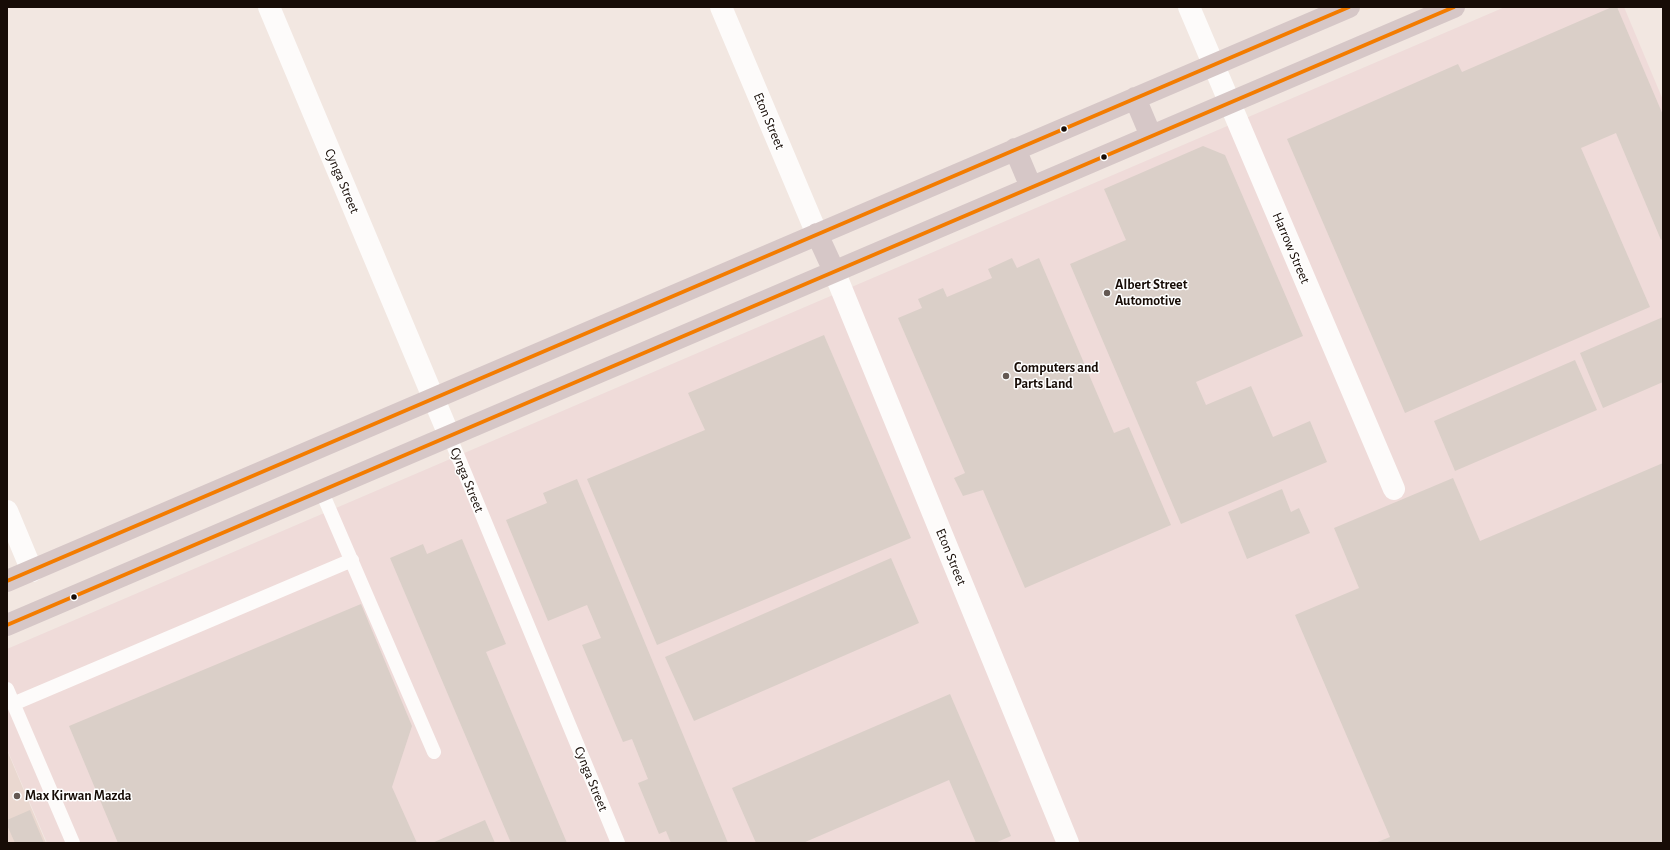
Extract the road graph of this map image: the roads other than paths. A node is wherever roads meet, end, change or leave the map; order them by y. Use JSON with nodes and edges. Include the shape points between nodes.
{"nodes":[{"id":1,"x":270,"y":7,"type":"edge"},
{"id":2,"x":721,"y":7,"type":"edge"},
{"id":3,"x":1189,"y":7,"type":"edge"},
{"id":4,"x":1349,"y":7,"type":"edge"},
{"id":5,"x":1454,"y":7,"type":"edge"},
{"id":6,"x":1214,"y":66,"type":"junction"},
{"id":7,"x":1135,"y":98,"type":"junction"},
{"id":8,"x":1229,"y":103,"type":"junction"},
{"id":9,"x":1151,"y":136,"type":"junction"},
{"id":10,"x":1015,"y":149,"type":"junction"},
{"id":11,"x":1030,"y":188,"type":"junction"},
{"id":12,"x":816,"y":234,"type":"junction"},
{"id":13,"x":834,"y":271,"type":"junction"},
{"id":14,"x":433,"y":399,"type":"junction"},
{"id":15,"x":449,"y":435,"type":"junction"},
{"id":16,"x":1394,"y":489,"type":"dead end"},
{"id":17,"x":321,"y":490,"type":"junction"},
{"id":18,"x":7,"y":511,"type":"edge"},
{"id":19,"x":352,"y":560,"type":"junction"},
{"id":20,"x":32,"y":571,"type":"junction"},
{"id":21,"x":7,"y":581,"type":"edge"},
{"id":22,"x":7,"y":625,"type":"edge"},
{"id":23,"x":7,"y":690,"type":"edge"},
{"id":24,"x":13,"y":704,"type":"junction"},
{"id":25,"x":434,"y":752,"type":"dead end"},
{"id":26,"x":73,"y":843,"type":"edge"},
{"id":27,"x":618,"y":843,"type":"edge"},
{"id":28,"x":1068,"y":843,"type":"edge"}],
"edges":[{"from":1,"to":14,"type":"street","name":"Cynga Street"},
{"from":2,"to":12,"type":"street","name":"Eton Street"},
{"from":3,"to":6,"type":"street","name":"Harrow Street"},
{"from":4,"to":6,"type":"highway"},
{"from":5,"to":8,"type":"highway"},
{"from":6,"to":7,"type":"highway"},
{"from":6,"to":8,"type":"street","name":"Harrow Street"},
{"from":7,"to":9,"type":"highway"},
{"from":7,"to":10,"type":"highway"},
{"from":8,"to":9,"type":"highway"},
{"from":8,"to":16,"type":"street","name":"Harrow Street"},
{"from":9,"to":11,"type":"highway"},
{"from":10,"to":11,"type":"highway"},
{"from":10,"to":12,"type":"highway"},
{"from":11,"to":13,"type":"highway"},
{"from":12,"to":13,"type":"highway"},
{"from":12,"to":14,"type":"highway"},
{"from":13,"to":15,"type":"highway"},
{"from":13,"to":28,"type":"street","name":"Eton Street"},
{"from":14,"to":15,"type":"street","name":"Cynga Street"},
{"from":14,"to":20,"type":"highway"},
{"from":15,"to":17,"type":"highway"},
{"from":15,"to":27,"type":"lane","name":"Cynga Street"},
{"from":17,"to":19,"type":"lane"},
{"from":17,"to":22,"type":"highway"},
{"from":18,"to":20,"type":"street"},
{"from":19,"to":24,"type":"lane"},
{"from":19,"to":25,"type":"lane"},
{"from":20,"to":21,"type":"highway"},
{"from":23,"to":24,"type":"lane"},
{"from":24,"to":26,"type":"lane"}]}
